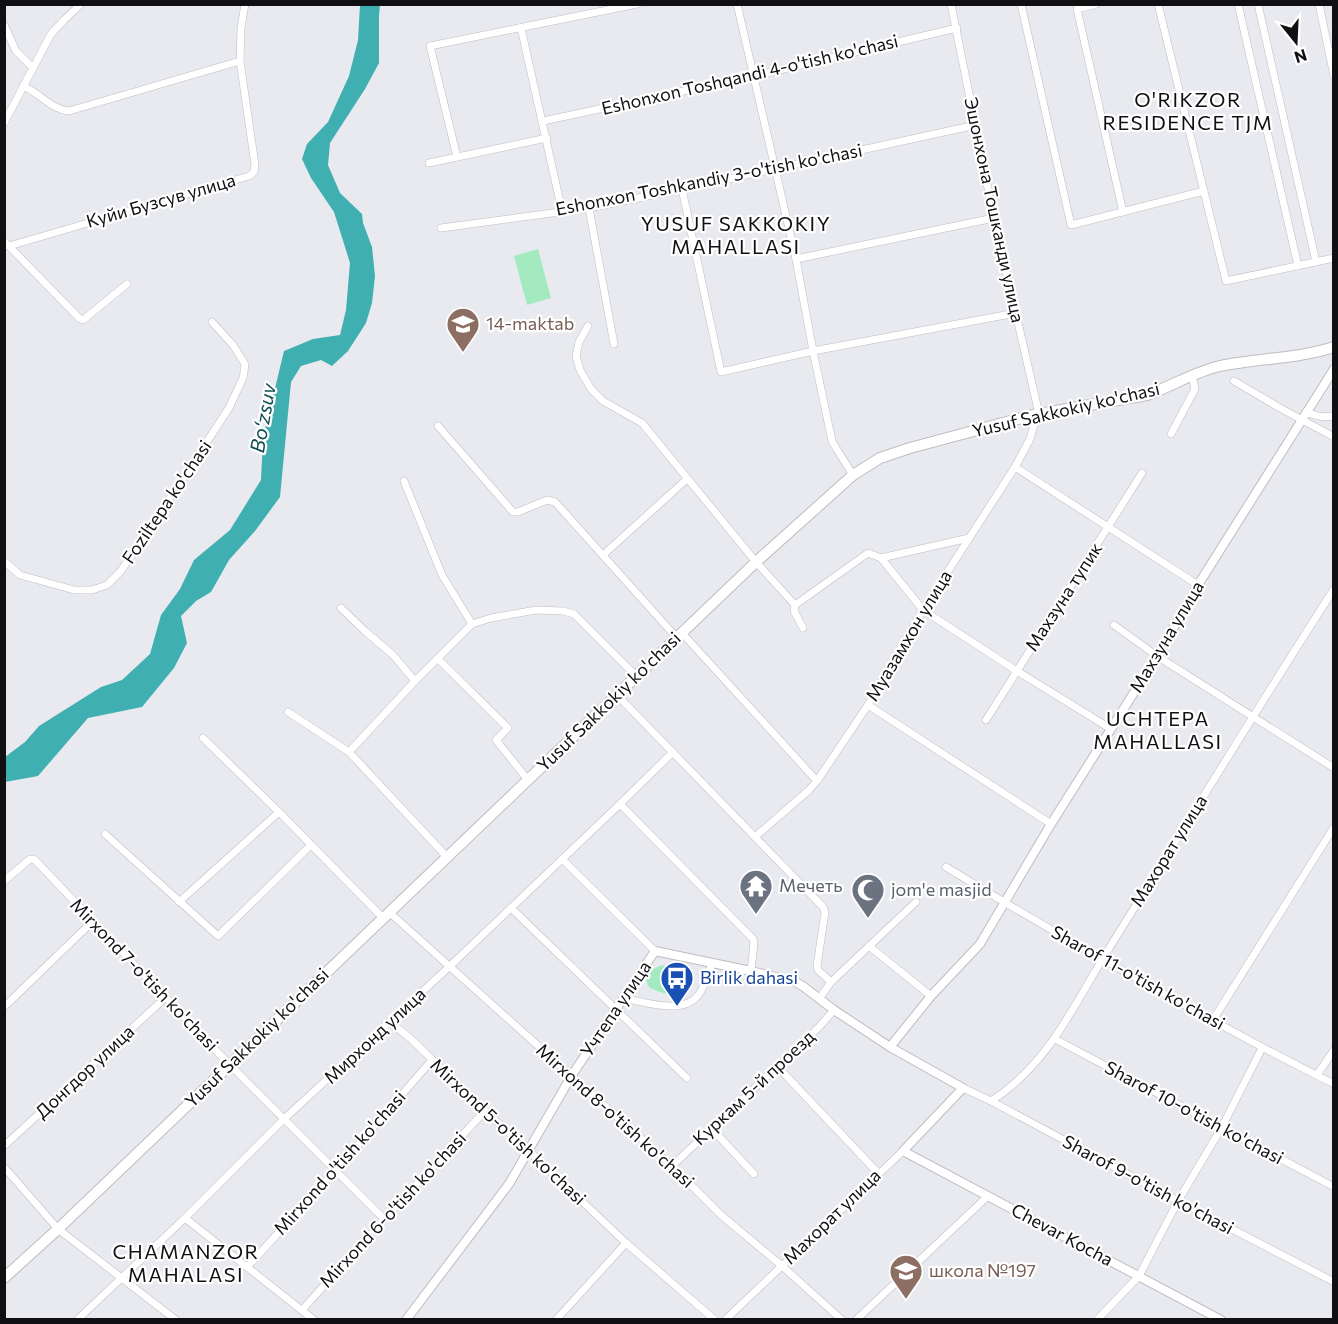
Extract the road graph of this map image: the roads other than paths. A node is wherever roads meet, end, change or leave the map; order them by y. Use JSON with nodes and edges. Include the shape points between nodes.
{"nodes":[{"id":1,"x":81,"y":4,"type":"edge"},
{"id":2,"x":245,"y":4,"type":"edge"},
{"id":3,"x":637,"y":4,"type":"edge"},
{"id":4,"x":737,"y":4,"type":"edge"},
{"id":5,"x":951,"y":4,"type":"edge"},
{"id":6,"x":1021,"y":4,"type":"edge"},
{"id":7,"x":1096,"y":4,"type":"edge"},
{"id":8,"x":1158,"y":4,"type":"edge"},
{"id":9,"x":1238,"y":4,"type":"edge"},
{"id":10,"x":1258,"y":4,"type":"edge"},
{"id":11,"x":1319,"y":4,"type":"edge"},
{"id":12,"x":4,"y":25,"type":"edge"},
{"id":13,"x":521,"y":28,"type":"junction"},
{"id":14,"x":957,"y":28,"type":"junction"},
{"id":15,"x":240,"y":61,"type":"junction"},
{"id":16,"x":33,"y":68,"type":"junction"},
{"id":17,"x":754,"y":76,"type":"junction"},
{"id":18,"x":1334,"y":76,"type":"edge"},
{"id":19,"x":23,"y":86,"type":"junction"},
{"id":20,"x":543,"y":120,"type":"junction"},
{"id":21,"x":4,"y":123,"type":"edge"},
{"id":22,"x":976,"y":125,"type":"junction"},
{"id":23,"x":547,"y":138,"type":"junction"},
{"id":24,"x":457,"y":157,"type":"junction"},
{"id":25,"x":429,"y":163,"type":"dead end"},
{"id":26,"x":774,"y":169,"type":"junction"},
{"id":27,"x":682,"y":189,"type":"junction"},
{"id":28,"x":1204,"y":191,"type":"junction"},
{"id":29,"x":589,"y":208,"type":"junction"},
{"id":30,"x":562,"y":211,"type":"junction"},
{"id":31,"x":1123,"y":212,"type":"junction"},
{"id":32,"x":994,"y":218,"type":"junction"},
{"id":33,"x":441,"y":228,"type":"dead end"},
{"id":34,"x":7,"y":244,"type":"edge"},
{"id":35,"x":1334,"y":258,"type":"edge"},
{"id":36,"x":796,"y":259,"type":"junction"},
{"id":37,"x":1316,"y":262,"type":"junction"},
{"id":38,"x":1298,"y":266,"type":"junction"},
{"id":39,"x":127,"y":284,"type":"dead end"},
{"id":40,"x":1016,"y":313,"type":"junction"},
{"id":41,"x":212,"y":322,"type":"dead end"},
{"id":42,"x":588,"y":326,"type":"dead end"},
{"id":43,"x":614,"y":344,"type":"dead end"},
{"id":44,"x":1334,"y":347,"type":"edge"},
{"id":45,"x":813,"y":351,"type":"junction"},
{"id":46,"x":1334,"y":369,"type":"edge"},
{"id":47,"x":1192,"y":375,"type":"junction"},
{"id":48,"x":1234,"y":381,"type":"dead end"},
{"id":49,"x":1306,"y":412,"type":"junction"},
{"id":50,"x":1036,"y":415,"type":"junction"},
{"id":51,"x":1334,"y":416,"type":"edge"},
{"id":52,"x":1301,"y":420,"type":"junction"},
{"id":53,"x":438,"y":426,"type":"dead end"},
{"id":54,"x":1171,"y":434,"type":"dead end"},
{"id":55,"x":1334,"y":437,"type":"edge"},
{"id":56,"x":1014,"y":467,"type":"junction"},
{"id":57,"x":1142,"y":473,"type":"dead end"},
{"id":58,"x":854,"y":475,"type":"junction"},
{"id":59,"x":687,"y":479,"type":"junction"},
{"id":60,"x":404,"y":481,"type":"dead end"},
{"id":61,"x":1109,"y":528,"type":"junction"},
{"id":62,"x":969,"y":538,"type":"junction"},
{"id":63,"x":603,"y":555,"type":"junction"},
{"id":64,"x":881,"y":558,"type":"junction"},
{"id":65,"x":4,"y":561,"type":"edge"},
{"id":66,"x":756,"y":562,"type":"junction"},
{"id":67,"x":1198,"y":585,"type":"junction"},
{"id":68,"x":1334,"y":589,"type":"edge"},
{"id":69,"x":795,"y":605,"type":"junction"},
{"id":70,"x":341,"y":608,"type":"dead end"},
{"id":71,"x":923,"y":610,"type":"junction"},
{"id":72,"x":472,"y":624,"type":"junction"},
{"id":73,"x":1114,"y":625,"type":"dead end"},
{"id":74,"x":803,"y":628,"type":"dead end"},
{"id":75,"x":679,"y":635,"type":"junction"},
{"id":76,"x":1157,"y":656,"type":"junction"},
{"id":77,"x":438,"y":659,"type":"junction"},
{"id":78,"x":1017,"y":671,"type":"junction"},
{"id":79,"x":636,"y":676,"type":"junction"},
{"id":80,"x":415,"y":681,"type":"junction"},
{"id":81,"x":616,"y":695,"type":"junction"},
{"id":82,"x":868,"y":705,"type":"junction"},
{"id":83,"x":288,"y":712,"type":"dead end"},
{"id":84,"x":1252,"y":717,"type":"junction"},
{"id":85,"x":986,"y":720,"type":"dead end"},
{"id":86,"x":1111,"y":729,"type":"junction"},
{"id":87,"x":203,"y":738,"type":"dead end"},
{"id":88,"x":349,"y":752,"type":"junction"},
{"id":89,"x":673,"y":752,"type":"junction"},
{"id":90,"x":1334,"y":768,"type":"edge"},
{"id":91,"x":528,"y":780,"type":"junction"},
{"id":92,"x":817,"y":780,"type":"junction"},
{"id":93,"x":620,"y":804,"type":"junction"},
{"id":94,"x":279,"y":812,"type":"junction"},
{"id":95,"x":1051,"y":824,"type":"junction"},
{"id":96,"x":1334,"y":827,"type":"edge"},
{"id":97,"x":105,"y":834,"type":"dead end"},
{"id":98,"x":756,"y":837,"type":"junction"},
{"id":99,"x":311,"y":845,"type":"junction"},
{"id":100,"x":447,"y":856,"type":"junction"},
{"id":101,"x":562,"y":859,"type":"junction"},
{"id":102,"x":946,"y":867,"type":"dead end"},
{"id":103,"x":4,"y":881,"type":"edge"},
{"id":104,"x":179,"y":902,"type":"junction"},
{"id":105,"x":916,"y":902,"type":"dead end"},
{"id":106,"x":1005,"y":903,"type":"junction"},
{"id":107,"x":511,"y":908,"type":"junction"},
{"id":108,"x":386,"y":915,"type":"junction"},
{"id":109,"x":93,"y":921,"type":"junction"},
{"id":110,"x":868,"y":946,"type":"junction"},
{"id":111,"x":655,"y":951,"type":"junction"},
{"id":112,"x":1103,"y":959,"type":"junction"},
{"id":113,"x":712,"y":964,"type":"junction"},
{"id":114,"x":449,"y":967,"type":"junction"},
{"id":115,"x":751,"y":971,"type":"junction"},
{"id":116,"x":831,"y":982,"type":"junction"},
{"id":117,"x":931,"y":996,"type":"junction"},
{"id":118,"x":165,"y":998,"type":"junction"},
{"id":119,"x":622,"y":998,"type":"junction"},
{"id":120,"x":819,"y":999,"type":"junction"},
{"id":121,"x":4,"y":1007,"type":"edge"},
{"id":122,"x":615,"y":1010,"type":"junction"},
{"id":123,"x":834,"y":1010,"type":"junction"},
{"id":124,"x":1213,"y":1020,"type":"junction"},
{"id":125,"x":390,"y":1022,"type":"junction"},
{"id":126,"x":1055,"y":1039,"type":"junction"},
{"id":127,"x":890,"y":1047,"type":"junction"},
{"id":128,"x":1262,"y":1048,"type":"junction"},
{"id":129,"x":1334,"y":1050,"type":"edge"},
{"id":130,"x":432,"y":1060,"type":"junction"},
{"id":131,"x":229,"y":1064,"type":"junction"},
{"id":132,"x":777,"y":1066,"type":"junction"},
{"id":133,"x":572,"y":1075,"type":"junction"},
{"id":134,"x":1317,"y":1075,"type":"junction"},
{"id":135,"x":687,"y":1078,"type":"dead end"},
{"id":136,"x":1334,"y":1084,"type":"edge"},
{"id":137,"x":963,"y":1088,"type":"junction"},
{"id":138,"x":991,"y":1101,"type":"junction"},
{"id":139,"x":484,"y":1111,"type":"junction"},
{"id":140,"x":284,"y":1119,"type":"junction"},
{"id":141,"x":1222,"y":1127,"type":"junction"},
{"id":142,"x":711,"y":1128,"type":"junction"},
{"id":143,"x":4,"y":1146,"type":"edge"},
{"id":144,"x":528,"y":1150,"type":"junction"},
{"id":145,"x":903,"y":1151,"type":"junction"},
{"id":146,"x":672,"y":1166,"type":"junction"},
{"id":147,"x":4,"y":1167,"type":"edge"},
{"id":148,"x":336,"y":1170,"type":"junction"},
{"id":149,"x":878,"y":1173,"type":"junction"},
{"id":150,"x":754,"y":1174,"type":"dead end"},
{"id":151,"x":1334,"y":1187,"type":"edge"},
{"id":152,"x":988,"y":1196,"type":"junction"},
{"id":153,"x":1178,"y":1201,"type":"junction"},
{"id":154,"x":185,"y":1218,"type":"junction"},
{"id":155,"x":384,"y":1219,"type":"junction"},
{"id":156,"x":58,"y":1229,"type":"junction"},
{"id":157,"x":626,"y":1243,"type":"junction"},
{"id":158,"x":248,"y":1266,"type":"junction"},
{"id":159,"x":782,"y":1266,"type":"junction"},
{"id":160,"x":1139,"y":1276,"type":"junction"},
{"id":161,"x":4,"y":1278,"type":"edge"},
{"id":162,"x":121,"y":1279,"type":"junction"},
{"id":163,"x":1334,"y":1282,"type":"edge"},
{"id":164,"x":302,"y":1310,"type":"junction"},
{"id":165,"x":77,"y":1320,"type":"edge"},
{"id":166,"x":176,"y":1320,"type":"edge"},
{"id":167,"x":314,"y":1320,"type":"edge"},
{"id":168,"x":406,"y":1320,"type":"edge"},
{"id":169,"x":556,"y":1320,"type":"edge"},
{"id":170,"x":715,"y":1320,"type":"edge"},
{"id":171,"x":725,"y":1320,"type":"edge"},
{"id":172,"x":842,"y":1320,"type":"edge"},
{"id":173,"x":856,"y":1320,"type":"edge"},
{"id":174,"x":1097,"y":1320,"type":"edge"},
{"id":175,"x":1221,"y":1320,"type":"edge"}],
"edges":[{"from":1,"to":16,"type":"street","via":[[51,34]]},
{"from":2,"to":15,"type":"street","name":"Куйи Бузсув улица"},
{"from":3,"to":13,"type":"street"},
{"from":4,"to":17,"type":"street"},
{"from":5,"to":14,"type":"street","name":"Эшонхона Тошканди улица"},
{"from":6,"to":31,"type":"street","via":[[1071,225]]},
{"from":7,"to":31,"type":"street","via":[[1077,9]]},
{"from":8,"to":28,"type":"street"},
{"from":9,"to":38,"type":"street"},
{"from":10,"to":37,"type":"street"},
{"from":11,"to":18,"type":"street"},
{"from":12,"to":16,"type":"street","via":[[16,51]]},
{"from":13,"to":20,"type":"street"},
{"from":13,"to":24,"type":"street","via":[[430,46]]},
{"from":14,"to":17,"type":"street","name":"Eshonxon Toshqandi 4-o'tish ko'chasi"},
{"from":14,"to":22,"type":"street","name":"Эшонхона Тошканди улица"},
{"from":15,"to":19,"type":"street","via":[[69,111],[60,110]]},
{"from":15,"to":34,"type":"street","name":"Куйи Бузсув улица","via":[[255,165],[249,176]]},
{"from":16,"to":19,"type":"street"},
{"from":17,"to":20,"type":"street","name":"Eshonxon Toshqandi 4-o'tish ko'chasi"},
{"from":17,"to":26,"type":"street"},
{"from":19,"to":21,"type":"street"},
{"from":20,"to":23,"type":"street"},
{"from":22,"to":26,"type":"street","name":"Eshonxon Toshkandiy 3-o'tish ko'chasi"},
{"from":22,"to":32,"type":"street","name":"Эшонхона Тошканди улица"},
{"from":23,"to":24,"type":"street"},
{"from":23,"to":30,"type":"street"},
{"from":24,"to":25,"type":"street"},
{"from":26,"to":27,"type":"street","name":"Eshonxon Toshkandiy 3-o'tish ko'chasi"},
{"from":26,"to":36,"type":"street"},
{"from":27,"to":29,"type":"street","name":"Eshonxon Toshkandiy 3-o'tish ko'chasi"},
{"from":27,"to":45,"type":"street","via":[[721,372]]},
{"from":28,"to":31,"type":"street"},
{"from":28,"to":38,"type":"street","via":[[1226,281]]},
{"from":29,"to":30,"type":"street","name":"Eshonxon Toshkandiy 3-o'tish ko'chasi"},
{"from":29,"to":43,"type":"street"},
{"from":30,"to":33,"type":"street","name":"Eshonxon Toshkandiy 3-o'tish ko'chasi"},
{"from":32,"to":36,"type":"street"},
{"from":32,"to":40,"type":"street","name":"Эшонхона Тошканди улица"},
{"from":34,"to":39,"type":"street","via":[[83,320]]},
{"from":35,"to":37,"type":"street"},
{"from":36,"to":45,"type":"street"},
{"from":37,"to":38,"type":"street"},
{"from":40,"to":45,"type":"street"},
{"from":40,"to":50,"type":"street","name":"Эшонхона Тошканди улица"},
{"from":41,"to":65,"type":"street","name":"Foziltepa ko'chasi","via":[[243,361],[243,378],[229,408],[120,572],[107,585],[74,590],[20,575]]},
{"from":42,"to":59,"type":"street","via":[[576,356],[591,388],[603,401],[642,423]]},
{"from":44,"to":47,"type":"main road","name":"Yusuf Sakkokiy ko'chasi","via":[[1298,356],[1223,365]]},
{"from":45,"to":58,"type":"street","via":[[832,441]]},
{"from":46,"to":49,"type":"street","name":"Махзуна улица"},
{"from":47,"to":50,"type":"main road","name":"Yusuf Sakkokiy ko'chasi","via":[[1148,395]]},
{"from":47,"to":54,"type":"street","via":[[1195,389]]},
{"from":48,"to":52,"type":"street"},
{"from":49,"to":51,"type":"street"},
{"from":49,"to":52,"type":"street","name":"Махзуна улица"},
{"from":50,"to":56,"type":"street","name":"Муазамхон улица","via":[[1030,439]]},
{"from":50,"to":58,"type":"main road","name":"Yusuf Sakkokiy ko'chasi","via":[[895,453]]},
{"from":52,"to":55,"type":"street"},
{"from":52,"to":67,"type":"street","name":"Махзуна улица"},
{"from":53,"to":63,"type":"street","via":[[513,512],[547,500],[555,502]]},
{"from":56,"to":61,"type":"street"},
{"from":56,"to":62,"type":"street","name":"Муазамхон улица"},
{"from":57,"to":61,"type":"street","name":"Махзуна тупик"},
{"from":58,"to":66,"type":"main road","name":"Yusuf Sakkokiy ko'chasi"},
{"from":59,"to":63,"type":"street"},
{"from":59,"to":66,"type":"street"},
{"from":60,"to":72,"type":"street","via":[[442,575]]},
{"from":61,"to":67,"type":"street"},
{"from":61,"to":78,"type":"street","name":"Махзуна тупик"},
{"from":62,"to":64,"type":"street"},
{"from":62,"to":71,"type":"street","name":"Муазамхон улица"},
{"from":63,"to":75,"type":"street"},
{"from":64,"to":69,"type":"street","via":[[868,553]]},
{"from":64,"to":71,"type":"street"},
{"from":66,"to":69,"type":"street"},
{"from":66,"to":75,"type":"main road","name":"Yusuf Sakkokiy ko'chasi"},
{"from":67,"to":76,"type":"street","name":"Махзуна улица"},
{"from":68,"to":84,"type":"street","name":"Махорат улица"},
{"from":69,"to":74,"type":"street","via":[[794,612]]},
{"from":70,"to":80,"type":"street","via":[[393,655]]},
{"from":71,"to":78,"type":"street"},
{"from":71,"to":82,"type":"street","name":"Муазамхон улица"},
{"from":72,"to":77,"type":"street"},
{"from":72,"to":79,"type":"street","via":[[536,610],[574,614]]},
{"from":73,"to":76,"type":"street"},
{"from":75,"to":79,"type":"main road","name":"Yusuf Sakkokiy ko'chasi"},
{"from":75,"to":92,"type":"street"},
{"from":76,"to":84,"type":"street"},
{"from":76,"to":86,"type":"street","name":"Махзуна улица"},
{"from":77,"to":80,"type":"street"},
{"from":77,"to":91,"type":"street","via":[[508,729],[496,740]]},
{"from":78,"to":85,"type":"street","name":"Махзуна тупик"},
{"from":78,"to":86,"type":"street"},
{"from":79,"to":81,"type":"main road","name":"Yusuf Sakkokiy ko'chasi"},
{"from":80,"to":88,"type":"street"},
{"from":81,"to":89,"type":"street"},
{"from":81,"to":91,"type":"main road","name":"Yusuf Sakkokiy ko'chasi"},
{"from":82,"to":92,"type":"street","name":"Муазамхон улица"},
{"from":82,"to":95,"type":"street"},
{"from":83,"to":88,"type":"street"},
{"from":84,"to":90,"type":"street"},
{"from":84,"to":112,"type":"street","name":"Махорат улица"},
{"from":86,"to":95,"type":"street","name":"Махзуна улица"},
{"from":87,"to":94,"type":"street","name":"Mirxond 8-o'tish ko'chasi"},
{"from":88,"to":100,"type":"street"},
{"from":89,"to":93,"type":"street","name":"Мирхонд улица"},
{"from":89,"to":98,"type":"street"},
{"from":91,"to":100,"type":"main road","name":"Yusuf Sakkokiy ko'chasi"},
{"from":92,"to":98,"type":"street","name":"Муазамхон улица"},
{"from":93,"to":101,"type":"street","name":"Мирхонд улица"},
{"from":93,"to":115,"type":"street","via":[[753,939]]},
{"from":94,"to":99,"type":"street","name":"Mirxond 8-o'tish ko'chasi"},
{"from":94,"to":104,"type":"street"},
{"from":95,"to":106,"type":"street","name":"Махзуна улица"},
{"from":96,"to":124,"type":"street"},
{"from":97,"to":104,"type":"street"},
{"from":98,"to":116,"type":"street","via":[[823,907],[817,966]]},
{"from":99,"to":104,"type":"street","via":[[218,936]]},
{"from":99,"to":108,"type":"street","name":"Mirxond 8-o'tish ko'chasi"},
{"from":100,"to":108,"type":"main road","name":"Yusuf Sakkokiy ko'chasi"},
{"from":101,"to":107,"type":"street","name":"Мирхонд улица"},
{"from":101,"to":111,"type":"street"},
{"from":102,"to":106,"type":"street","name":"Sharof 11-o'tish ko'chasi"},
{"from":103,"to":109,"type":"street","name":"Mirxond 7-o'tish ko'chasi","via":[[33,859]]},
{"from":105,"to":110,"type":"street"},
{"from":106,"to":112,"type":"street","name":"Sharof 11-o'tish ko'chasi"},
{"from":106,"to":117,"type":"street","name":"Махзуна улица","via":[[980,944]]},
{"from":107,"to":114,"type":"street","name":"Мирхонд улица"},
{"from":107,"to":122,"type":"street"},
{"from":108,"to":114,"type":"street","name":"Mirxond 8-o'tish ko'chasi"},
{"from":108,"to":131,"type":"main road","name":"Yusuf Sakkokiy ko'chasi"},
{"from":109,"to":118,"type":"street","name":"Mirxond 7-o'tish ko'chasi"},
{"from":109,"to":121,"type":"street"},
{"from":110,"to":116,"type":"street"},
{"from":110,"to":117,"type":"street"},
{"from":111,"to":113,"type":"street","name":"Учтепа улица"},
{"from":111,"to":119,"type":"street","name":"Учтепа улица"},
{"from":112,"to":124,"type":"street","name":"Sharof 11-o'tish ko'chasi"},
{"from":112,"to":126,"type":"street","name":"Махорат улица"},
{"from":113,"to":115,"type":"street","name":"Учтепа улица"},
{"from":113,"to":119,"type":"street","via":[[699,994],[687,1005],[667,1006]]},
{"from":114,"to":125,"type":"street","name":"Мирхонд улица"},
{"from":114,"to":133,"type":"street","name":"Mirxond 8-o'tish ko'chasi"},
{"from":115,"to":120,"type":"street","name":"Учтепа улица","via":[[796,982]]},
{"from":116,"to":120,"type":"street"},
{"from":117,"to":127,"type":"street","name":"Махзуна улица"},
{"from":118,"to":131,"type":"street","name":"Mirxond 7-o'tish ko'chasi"},
{"from":118,"to":143,"type":"street","name":"Донгдор улица"},
{"from":119,"to":122,"type":"street","name":"Учтепа улица"},
{"from":120,"to":123,"type":"street","name":"Учтепа улица"},
{"from":122,"to":133,"type":"street","name":"Учтепа улица"},
{"from":122,"to":135,"type":"street"},
{"from":123,"to":127,"type":"street","name":"Учтепа улица"},
{"from":123,"to":132,"type":"street","name":"Куркам 5-й проезд"},
{"from":124,"to":128,"type":"street","name":"Sharof 11-o'tish ko'chasi"},
{"from":125,"to":130,"type":"street","name":"Mirxond 5-o'tish ko'chasi"},
{"from":125,"to":140,"type":"street","name":"Мирхонд улица"},
{"from":126,"to":138,"type":"street","name":"Махорат улица","via":[[1032,1067]]},
{"from":126,"to":141,"type":"street","name":"Sharof 10-o'tish ko'chasi"},
{"from":127,"to":137,"type":"street","name":"Учтепа улица"},
{"from":128,"to":134,"type":"street","name":"Sharof 11-o'tish ko'chasi"},
{"from":128,"to":141,"type":"street"},
{"from":129,"to":134,"type":"street"},
{"from":130,"to":139,"type":"street","name":"Mirxond 5-o'tish ko'chasi"},
{"from":130,"to":148,"type":"street","name":"Mirxond o'tish ko'chasi"},
{"from":131,"to":140,"type":"street","name":"Mirxond 7-o'tish ko'chasi"},
{"from":131,"to":156,"type":"main road","name":"Yusuf Sakkokiy ko'chasi"},
{"from":132,"to":142,"type":"street","name":"Куркам 5-й проезд"},
{"from":132,"to":149,"type":"street"},
{"from":133,"to":144,"type":"street","name":"Учтепа улица"},
{"from":133,"to":146,"type":"street","name":"Mirxond 8-o'tish ko'chasi"},
{"from":134,"to":136,"type":"street","name":"Sharof 11-o'tish ko'chasi"},
{"from":137,"to":138,"type":"street","name":"Sharof 9-o'tish ko'chasi"},
{"from":137,"to":145,"type":"street","name":"Махорат улица"},
{"from":138,"to":153,"type":"street","name":"Sharof 9-o'tish ko'chasi"},
{"from":139,"to":144,"type":"street","name":"Mirxond 5-o'tish ko'chasi"},
{"from":139,"to":155,"type":"street","name":"Mirxond 6-o'tish ko'chasi"},
{"from":140,"to":148,"type":"street","name":"Mirxond 7-o'tish ko'chasi"},
{"from":140,"to":154,"type":"street","name":"Мирхонд улица"},
{"from":141,"to":151,"type":"street","name":"Sharof 10-o'tish ko'chasi"},
{"from":141,"to":153,"type":"street"},
{"from":142,"to":146,"type":"street","name":"Куркам 5-й проезд"},
{"from":142,"to":150,"type":"street"},
{"from":144,"to":157,"type":"street","name":"Mirxond 5-o'tish ko'chasi"},
{"from":144,"to":168,"type":"street","name":"Учтепа улица","via":[[509,1184]]},
{"from":145,"to":149,"type":"street","name":"Махорат улица"},
{"from":145,"to":152,"type":"street","name":"Chevar Kocha"},
{"from":146,"to":159,"type":"street","name":"Mirxond 8-o'tish ko'chasi","via":[[721,1215]]},
{"from":147,"to":156,"type":"street"},
{"from":148,"to":155,"type":"street","name":"Mirxond 7-o'tish ko'chasi"},
{"from":148,"to":158,"type":"street","name":"Mirxond o'tish ko'chasi"},
{"from":149,"to":159,"type":"street","name":"Махорат улица"},
{"from":152,"to":160,"type":"street","name":"Chevar Kocha"},
{"from":152,"to":173,"type":"street"},
{"from":153,"to":160,"type":"street"},
{"from":153,"to":163,"type":"street","name":"Sharof 9-o'tish ko'chasi"},
{"from":154,"to":158,"type":"street"},
{"from":154,"to":162,"type":"street","name":"Мирхонд улица"},
{"from":155,"to":164,"type":"street","name":"Mirxond 6-o'tish ko'chasi"},
{"from":156,"to":161,"type":"main road","name":"Yusuf Sakkokiy ko'chasi"},
{"from":156,"to":162,"type":"street"},
{"from":157,"to":169,"type":"street"},
{"from":157,"to":170,"type":"street","name":"Mirxond 5-o'tish ko'chasi"},
{"from":158,"to":164,"type":"street"},
{"from":159,"to":171,"type":"street","name":"Махорат улица"},
{"from":159,"to":172,"type":"street","name":"Mirxond 8-o'tish ko'chasi"},
{"from":160,"to":174,"type":"street"},
{"from":160,"to":175,"type":"street","name":"Chevar Kocha"},
{"from":162,"to":165,"type":"street","name":"Мирхонд улица"},
{"from":162,"to":166,"type":"street"},
{"from":164,"to":167,"type":"street"}]}
